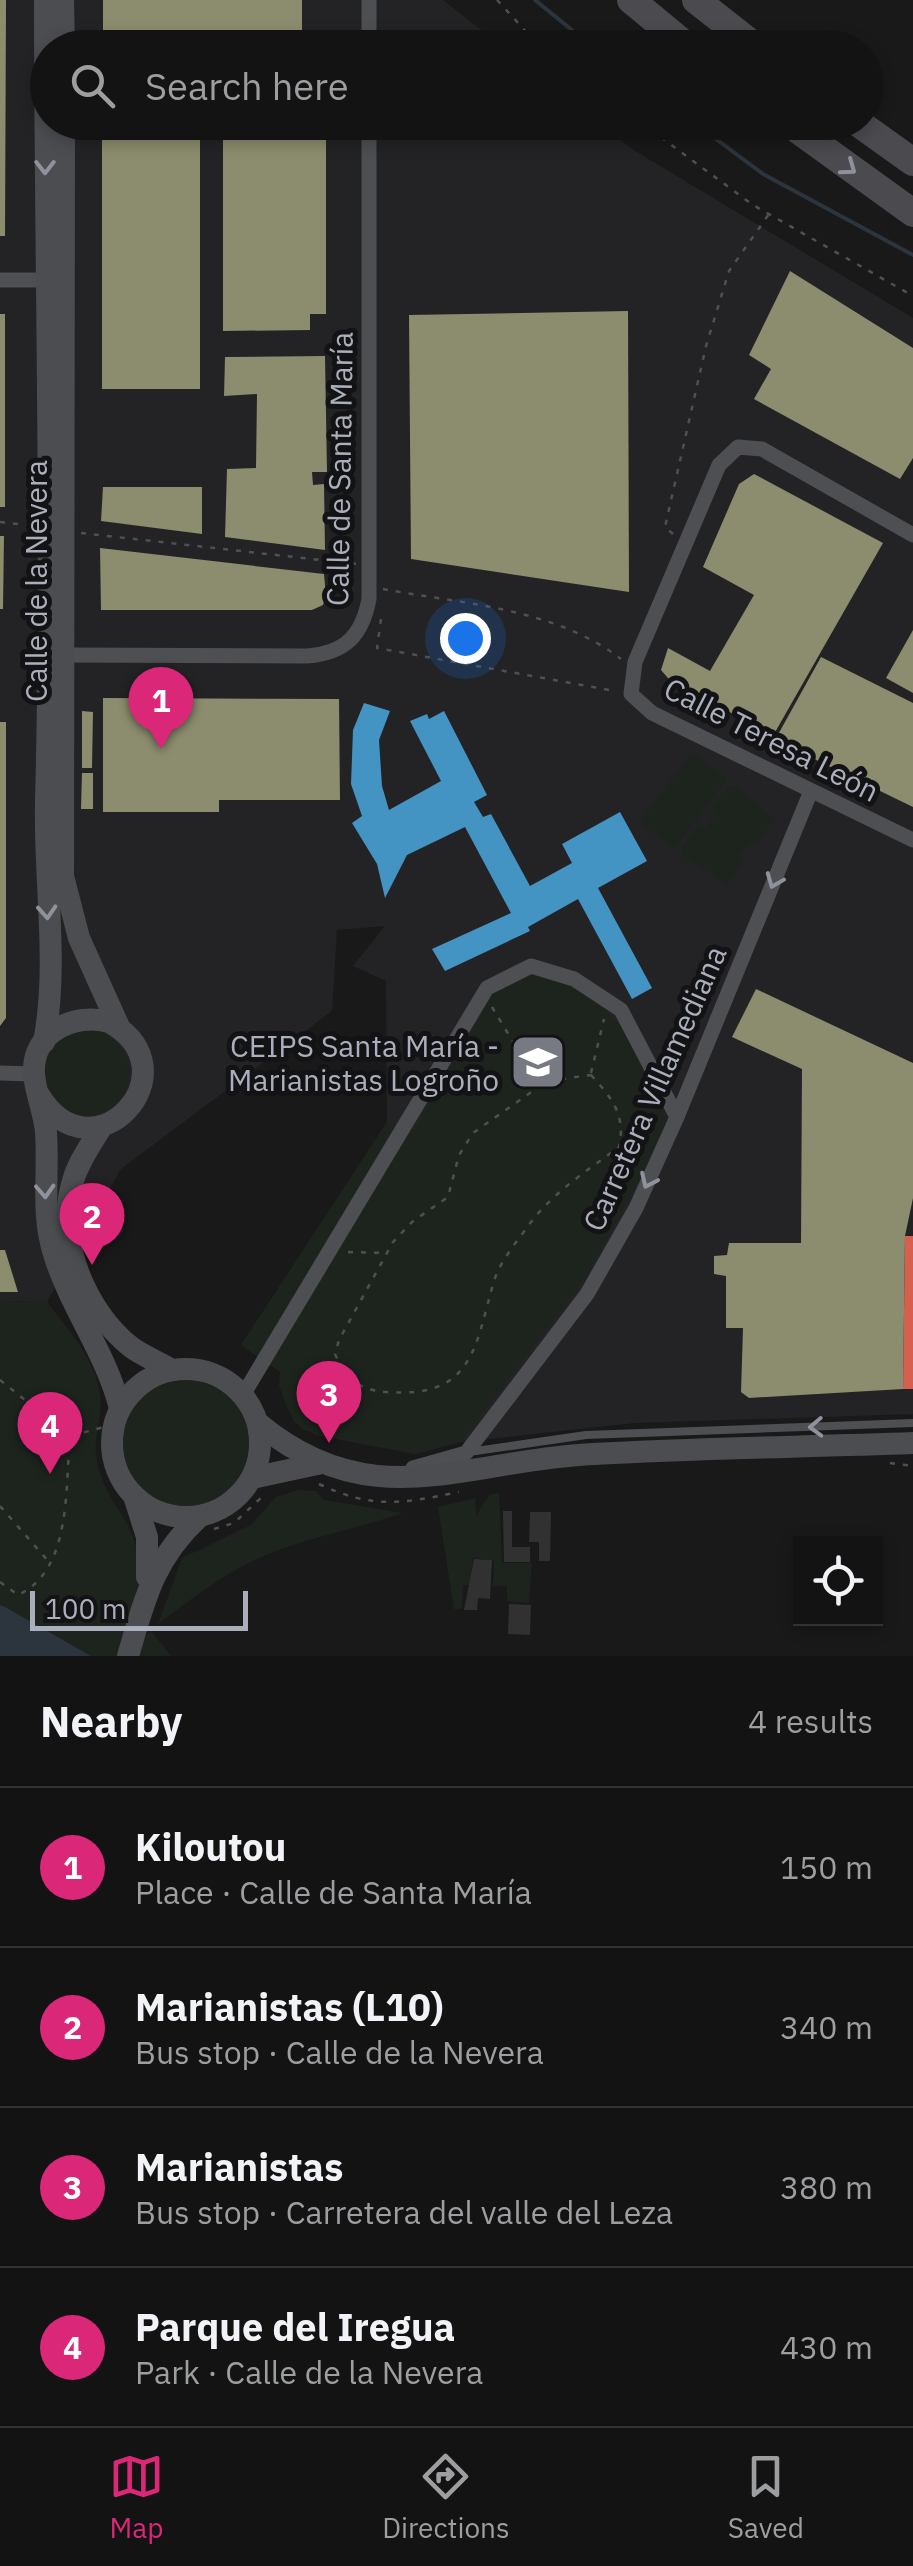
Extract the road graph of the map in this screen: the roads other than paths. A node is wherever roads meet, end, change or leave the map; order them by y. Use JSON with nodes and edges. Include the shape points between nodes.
{"nodes":[{"id":1,"x":45,"y":0,"type":"edge"},
{"id":2,"x":64,"y":0,"type":"edge"},
{"id":3,"x":369,"y":0,"type":"edge"},
{"id":4,"x":631,"y":0,"type":"edge"},
{"id":5,"x":696,"y":0,"type":"edge"},
{"id":6,"x":45,"y":30,"type":"edge"},
{"id":7,"x":64,"y":30,"type":"edge"},
{"id":8,"x":369,"y":30,"type":"edge"},
{"id":9,"x":668,"y":30,"type":"edge"},
{"id":10,"x":734,"y":30,"type":"edge"},
{"id":11,"x":45,"y":140,"type":"edge"},
{"id":12,"x":64,"y":140,"type":"edge"},
{"id":13,"x":369,"y":140,"type":"edge"},
{"id":14,"x":812,"y":140,"type":"edge"},
{"id":15,"x":882,"y":140,"type":"edge"},
{"id":16,"x":913,"y":162,"type":"edge"},
{"id":17,"x":913,"y":213,"type":"edge"},
{"id":18,"x":0,"y":280,"type":"edge"},
{"id":19,"x":45,"y":280,"type":"junction"},
{"id":20,"x":56,"y":529,"type":"junction"},
{"id":21,"x":913,"y":535,"type":"edge"},
{"id":22,"x":65,"y":655,"type":"junction"},
{"id":23,"x":811,"y":791,"type":"junction"},
{"id":24,"x":913,"y":840,"type":"edge"},
{"id":25,"x":120,"y":1028,"type":"junction"},
{"id":26,"x":44,"y":1042,"type":"junction"},
{"id":27,"x":0,"y":1074,"type":"edge"},
{"id":28,"x":36,"y":1084,"type":"junction"},
{"id":29,"x":678,"y":1117,"type":"junction"},
{"id":30,"x":102,"y":1126,"type":"junction"},
{"id":31,"x":172,"y":1370,"type":"junction"},
{"id":32,"x":244,"y":1395,"type":"junction"},
{"id":33,"x":117,"y":1416,"type":"junction"},
{"id":34,"x":258,"y":1423,"type":"junction"},
{"id":35,"x":913,"y":1424,"type":"edge"},
{"id":36,"x":913,"y":1443,"type":"edge"},
{"id":37,"x":466,"y":1453,"type":"junction"},
{"id":38,"x":314,"y":1473,"type":"junction"},
{"id":39,"x":368,"y":1474,"type":"junction"},
{"id":40,"x":262,"y":1484,"type":"junction"},
{"id":41,"x":134,"y":1496,"type":"junction"},
{"id":42,"x":201,"y":1525,"type":"junction"},
{"id":43,"x":146,"y":1596,"type":"junction"},
{"id":44,"x":131,"y":1648,"type":"edge"}],
"edges":[{"from":1,"to":6,"type":"main road","name":"Calle de la Nevera","one_way":true},
{"from":2,"to":7,"type":"main road"},
{"from":3,"to":8,"type":"street"},
{"from":4,"to":9,"type":"highway"},
{"from":5,"to":10,"type":"highway"},
{"from":11,"to":19,"type":"main road","name":"Calle de la Nevera","one_way":true},
{"from":12,"to":20,"type":"main road","name":"Calle de la Nevera"},
{"from":13,"to":22,"type":"street","name":"Calle de Santa María","via":[[369,587],[357,636],[329,654]]},
{"from":14,"to":17,"type":"highway","one_way":true},
{"from":15,"to":16,"type":"highway"},
{"from":18,"to":19,"type":"street"},
{"from":19,"to":20,"type":"main road","name":"Calle de la Nevera"},
{"from":20,"to":22,"type":"main road","name":"Calle de la Nevera"},
{"from":20,"to":26,"type":"main road","name":"Calle de la Nevera","one_way":true,"via":[[44,877],[52,999]]},
{"from":21,"to":23,"type":"street","name":"Calle Teresa León","via":[[762,449],[738,447],[719,465],[634,669],[632,694],[652,713]]},
{"from":22,"to":25,"type":"main road","name":"Calle de la Nevera","via":[[67,904]]},
{"from":23,"to":24,"type":"street","name":"Calle Teresa León"},
{"from":23,"to":29,"type":"street","name":"Carretera Villamediana","one_way":true},
{"from":25,"to":26,"type":"main road","via":[[98,1019],[73,1020]]},
{"from":25,"to":30,"type":"main road","via":[[138,1050],[143,1076],[134,1102]]},
{"from":26,"to":28,"type":"main road"},
{"from":27,"to":28,"type":"street"},
{"from":28,"to":30,"type":"main road","via":[[46,1108],[72,1125]]},
{"from":28,"to":33,"type":"main road","one_way":true,"via":[[46,1133],[53,1252],[110,1370]]},
{"from":29,"to":32,"type":"street","via":[[622,1010],[574,979],[531,966],[499,978],[481,996]]},
{"from":29,"to":37,"type":"street","name":"Carretera Villamediana","one_way":true,"via":[[586,1294]]},
{"from":30,"to":31,"type":"main road","via":[[73,1178],[67,1209],[80,1277],[119,1335]]},
{"from":31,"to":32,"type":"main road","via":[[211,1372]]},
{"from":31,"to":33,"type":"main road","via":[[142,1383]]},
{"from":32,"to":34,"type":"main road"},
{"from":33,"to":41,"type":"main road","via":[[114,1462]]},
{"from":34,"to":38,"type":"main road"},
{"from":34,"to":40,"type":"main road"},
{"from":35,"to":37,"type":"lane","one_way":true,"via":[[586,1435]]},
{"from":36,"to":39,"type":"main road","via":[[588,1454],[454,1477]]},
{"from":37,"to":39,"type":"street"},
{"from":38,"to":39,"type":"main road"},
{"from":38,"to":40,"type":"main road"},
{"from":40,"to":42,"type":"main road"},
{"from":41,"to":42,"type":"main road"},
{"from":41,"to":43,"type":"main road","via":[[147,1537]]},
{"from":42,"to":43,"type":"main road","via":[[165,1552]]},
{"from":43,"to":44,"type":"main road"}]}
